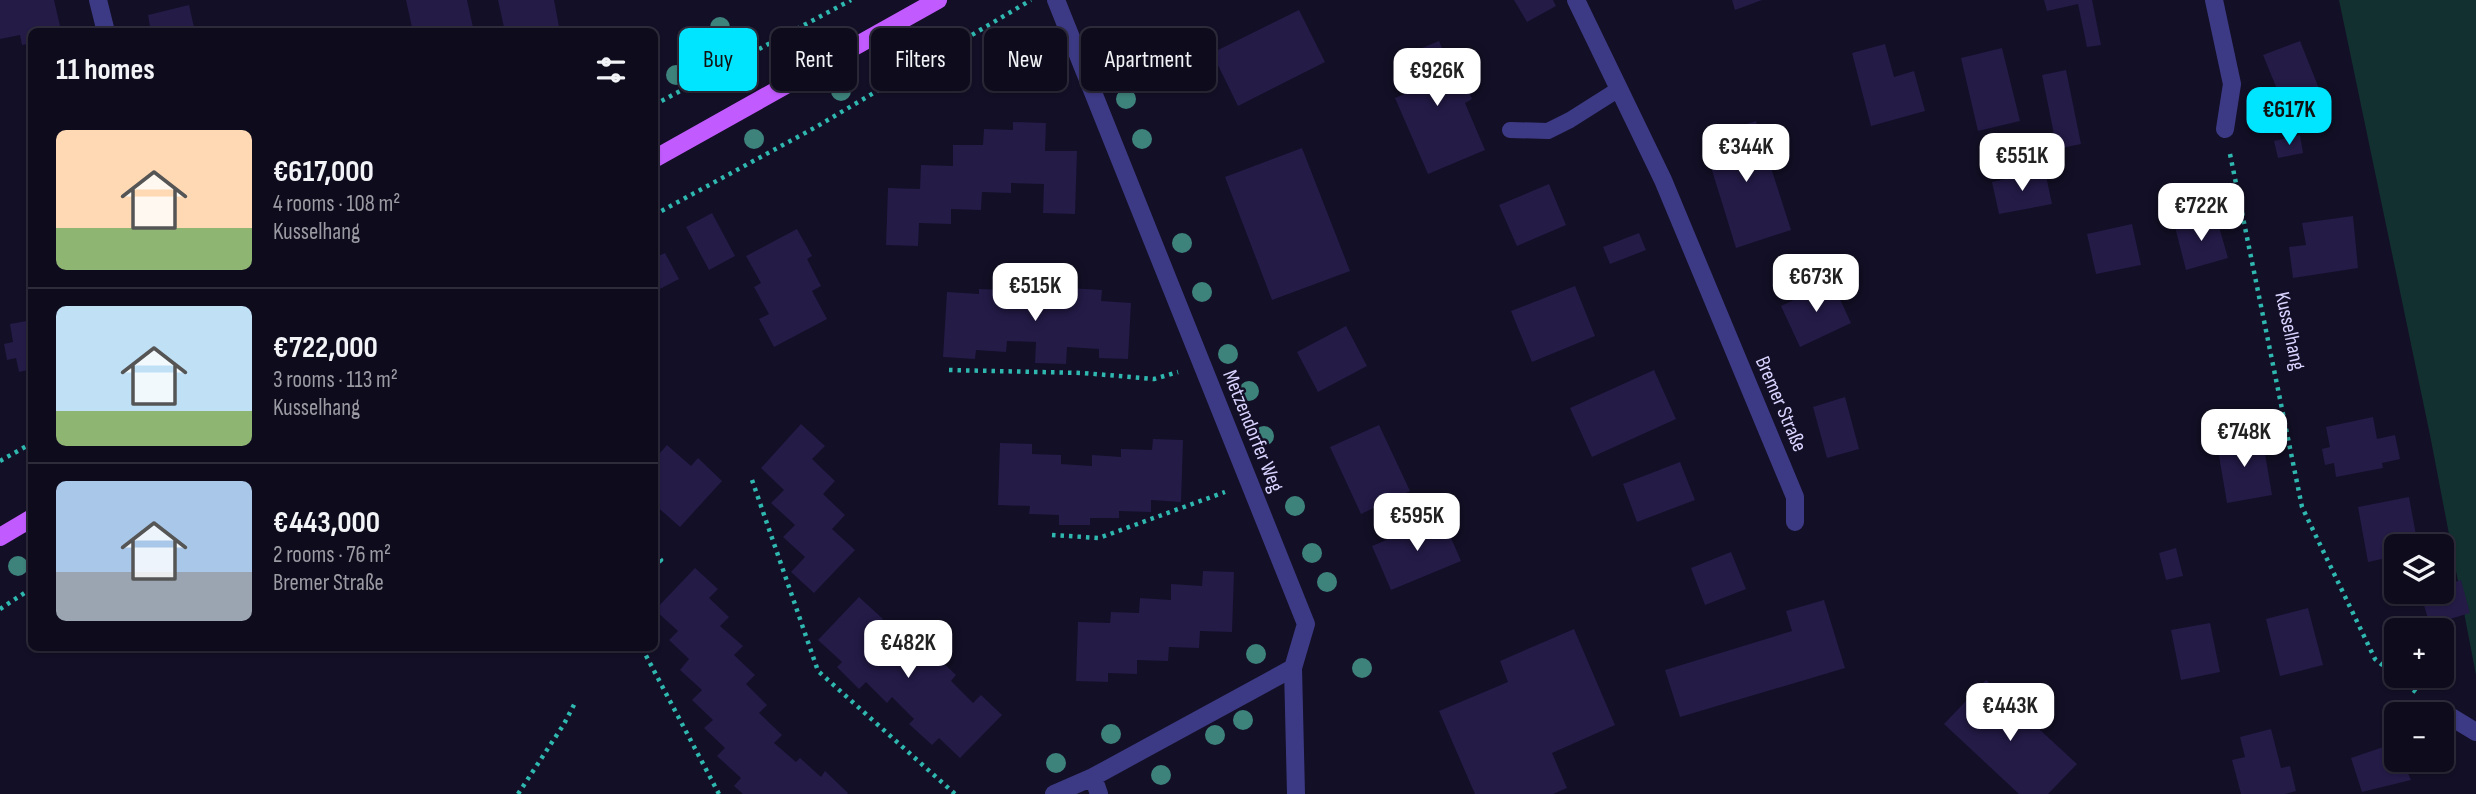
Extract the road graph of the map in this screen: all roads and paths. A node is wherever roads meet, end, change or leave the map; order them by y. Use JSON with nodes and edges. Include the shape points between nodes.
{"nodes":[{"id":1,"x":98,"y":0,"type":"edge"},
{"id":2,"x":851,"y":0,"type":"edge"},
{"id":3,"x":939,"y":0,"type":"edge"},
{"id":4,"x":1032,"y":0,"type":"edge"},
{"id":5,"x":1055,"y":0,"type":"edge"},
{"id":6,"x":1576,"y":0,"type":"edge"},
{"id":7,"x":2214,"y":0,"type":"edge"},
{"id":8,"x":105,"y":28,"type":"edge"},
{"id":9,"x":1619,"y":89,"type":"junction"},
{"id":10,"x":658,"y":104,"type":"edge"},
{"id":11,"x":2225,"y":129,"type":"joint"},
{"id":12,"x":1510,"y":130,"type":"dead end"},
{"id":13,"x":658,"y":157,"type":"edge"},
{"id":14,"x":658,"y":213,"type":"edge"},
{"id":15,"x":1202,"y":365,"type":"junction"},
{"id":16,"x":949,"y":370,"type":"dead end"},
{"id":17,"x":28,"y":445,"type":"edge"},
{"id":18,"x":0,"y":461,"type":"edge"},
{"id":19,"x":752,"y":480,"type":"dead end"},
{"id":20,"x":1249,"y":483,"type":"junction"},
{"id":21,"x":28,"y":520,"type":"edge"},
{"id":22,"x":1795,"y":522,"type":"dead end"},
{"id":23,"x":1052,"y":535,"type":"dead end"},
{"id":24,"x":0,"y":537,"type":"edge"},
{"id":25,"x":28,"y":591,"type":"edge"},
{"id":26,"x":0,"y":609,"type":"edge"},
{"id":27,"x":644,"y":651,"type":"edge"},
{"id":28,"x":1293,"y":668,"type":"junction"},
{"id":29,"x":576,"y":701,"type":"dead end"},
{"id":30,"x":2429,"y":702,"type":"edge"},
{"id":31,"x":2454,"y":719,"type":"edge"},
{"id":32,"x":2476,"y":732,"type":"edge"},
{"id":33,"x":1096,"y":785,"type":"edge"},
{"id":34,"x":518,"y":794,"type":"edge"},
{"id":35,"x":719,"y":794,"type":"edge"},
{"id":36,"x":955,"y":794,"type":"edge"},
{"id":37,"x":1054,"y":794,"type":"edge"},
{"id":38,"x":1296,"y":794,"type":"edge"}],
"edges":[{"from":1,"to":8,"type":"street"},
{"from":2,"to":10,"type":"path"},
{"from":3,"to":13,"type":"main road"},
{"from":4,"to":14,"type":"path","via":[[816,127]]},
{"from":5,"to":15,"type":"street","name":"Metzendorfer Weg"},
{"from":6,"to":9,"type":"street","name":"Bremer Straße"},
{"from":7,"to":11,"type":"street","via":[[2232,84]]},
{"from":9,"to":12,"type":"lane","via":[[1548,131]]},
{"from":9,"to":22,"type":"street","name":"Bremer Straße","via":[[1663,180],[1795,497]]},
{"from":11,"to":30,"type":"path","name":"Kusselhang","via":[[2302,507],[2375,659]]},
{"from":15,"to":16,"type":"path","via":[[1154,379]]},
{"from":15,"to":20,"type":"street","name":"Metzendorfer Weg"},
{"from":17,"to":18,"type":"path"},
{"from":19,"to":36,"type":"path","via":[[818,671]]},
{"from":20,"to":23,"type":"path","via":[[1099,538]]},
{"from":20,"to":28,"type":"street","name":"Metzendorfer Weg","via":[[1306,624]]},
{"from":21,"to":24,"type":"main road"},
{"from":25,"to":26,"type":"path"},
{"from":27,"to":35,"type":"path"},
{"from":28,"to":33,"type":"street"},
{"from":28,"to":38,"type":"street","name":"Metzendorfer Weg"},
{"from":29,"to":34,"type":"path"},
{"from":31,"to":32,"type":"street"},
{"from":33,"to":37,"type":"street"}]}
